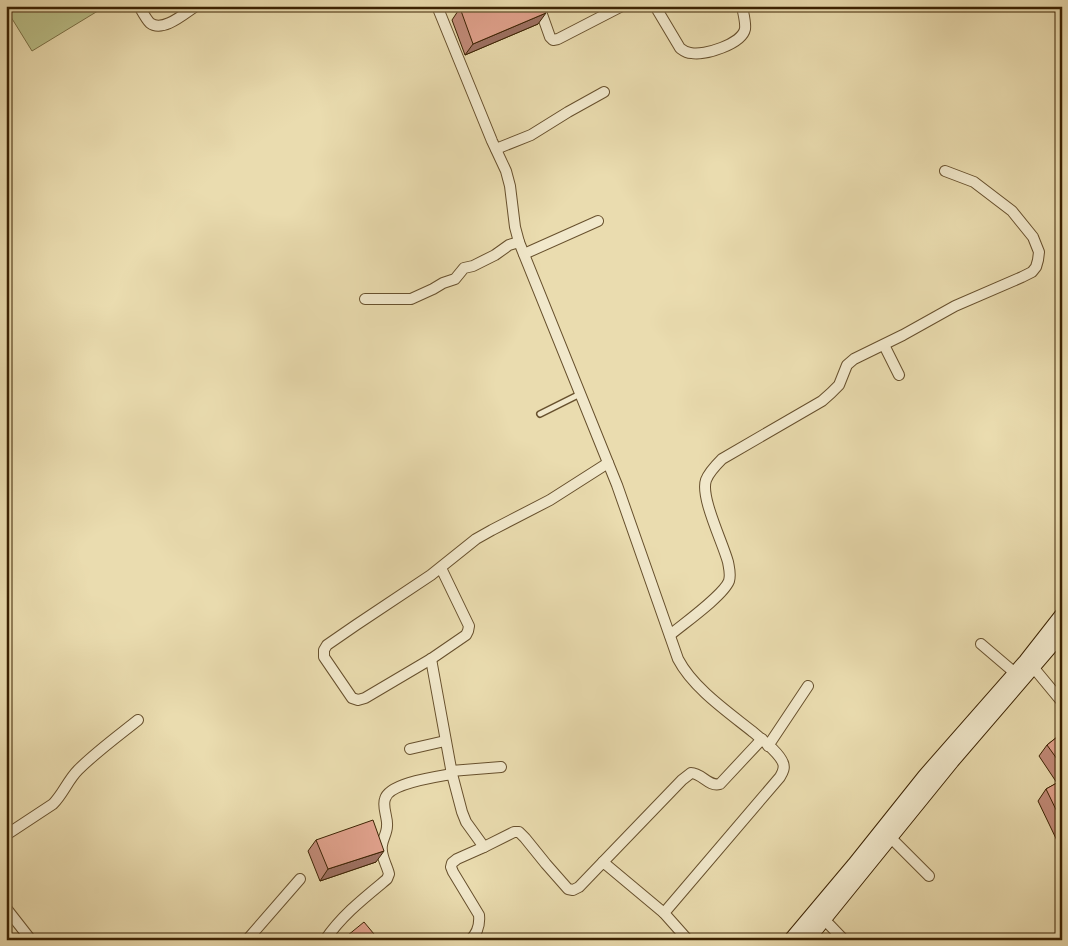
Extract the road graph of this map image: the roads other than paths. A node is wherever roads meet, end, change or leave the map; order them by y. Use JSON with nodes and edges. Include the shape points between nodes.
{"nodes":[{"id":1,"x":139,"y":6,"type":"edge"},
{"id":2,"x":196,"y":6,"type":"edge"},
{"id":3,"x":539,"y":6,"type":"edge"},
{"id":4,"x":622,"y":6,"type":"edge"},
{"id":5,"x":655,"y":6,"type":"edge"},
{"id":6,"x":742,"y":6,"type":"edge"},
{"id":7,"x":441,"y":7,"type":"edge"},
{"id":8,"x":604,"y":92,"type":"dead end"},
{"id":9,"x":496,"y":149,"type":"junction"},
{"id":10,"x":946,"y":171,"type":"dead end"},
{"id":11,"x":598,"y":220,"type":"dead end"},
{"id":12,"x":519,"y":242,"type":"junction"},
{"id":13,"x":524,"y":254,"type":"junction"},
{"id":14,"x":365,"y":299,"type":"dead end"},
{"id":15,"x":884,"y":345,"type":"junction"},
{"id":16,"x":899,"y":375,"type":"dead end"},
{"id":17,"x":580,"y":394,"type":"junction"},
{"id":18,"x":540,"y":414,"type":"dead end"},
{"id":19,"x":608,"y":463,"type":"junction"},
{"id":20,"x":441,"y":568,"type":"junction"},
{"id":21,"x":1062,"y":615,"type":"edge"},
{"id":22,"x":1062,"y":633,"type":"edge"},
{"id":23,"x":670,"y":635,"type":"junction"},
{"id":24,"x":982,"y":644,"type":"dead end"},
{"id":25,"x":431,"y":659,"type":"junction"},
{"id":26,"x":1030,"y":664,"type":"junction"},
{"id":27,"x":1015,"y":673,"type":"junction"},
{"id":28,"x":808,"y":686,"type":"dead end"},
{"id":29,"x":1062,"y":702,"type":"edge"},
{"id":30,"x":138,"y":720,"type":"dead end"},
{"id":31,"x":445,"y":741,"type":"junction"},
{"id":32,"x":765,"y":742,"type":"junction"},
{"id":33,"x":410,"y":749,"type":"dead end"},
{"id":34,"x":501,"y":767,"type":"dead end"},
{"id":35,"x":451,"y":772,"type":"junction"},
{"id":36,"x":6,"y":835,"type":"edge"},
{"id":37,"x":890,"y":837,"type":"junction"},
{"id":38,"x":484,"y":848,"type":"junction"},
{"id":39,"x":603,"y":862,"type":"junction"},
{"id":40,"x":929,"y":876,"type":"dead end"},
{"id":41,"x":300,"y":879,"type":"dead end"},
{"id":42,"x":6,"y":908,"type":"edge"},
{"id":43,"x":664,"y":914,"type":"junction"},
{"id":44,"x":820,"y":915,"type":"junction"},
{"id":45,"x":31,"y":940,"type":"edge"},
{"id":46,"x":248,"y":940,"type":"edge"},
{"id":47,"x":325,"y":940,"type":"edge"},
{"id":48,"x":470,"y":940,"type":"edge"},
{"id":49,"x":688,"y":940,"type":"edge"},
{"id":50,"x":791,"y":940,"type":"edge"},
{"id":51,"x":806,"y":940,"type":"edge"},
{"id":52,"x":844,"y":940,"type":"edge"}],
"edges":[{"from":1,"to":2,"type":"street","via":[[150,23],[157,27],[166,26]]},
{"from":3,"to":4,"type":"street","via":[[553,40]]},
{"from":5,"to":6,"type":"street","via":[[680,48],[701,54],[716,50],[743,34]]},
{"from":7,"to":9,"type":"street"},
{"from":8,"to":9,"type":"street","via":[[531,135]]},
{"from":9,"to":12,"type":"street","via":[[510,186]]},
{"from":10,"to":15,"type":"street","via":[[974,182],[1012,211],[1033,237],[1039,252],[1036,267],[1032,272],[955,306]]},
{"from":11,"to":13,"type":"street"},
{"from":12,"to":13,"type":"street"},
{"from":12,"to":14,"type":"street","via":[[464,268],[455,279],[411,299]]},
{"from":13,"to":17,"type":"street"},
{"from":15,"to":16,"type":"street"},
{"from":15,"to":23,"type":"street","via":[[847,365],[839,386],[822,401],[722,459],[716,466],[706,480],[706,496],[726,554],[730,579],[718,596]]},
{"from":17,"to":18,"type":"lane"},
{"from":17,"to":19,"type":"street"},
{"from":19,"to":20,"type":"street","via":[[550,500],[476,539]]},
{"from":19,"to":23,"type":"street"},
{"from":20,"to":25,"type":"street","via":[[469,626],[466,635]]},
{"from":20,"to":25,"type":"street","via":[[324,650],[324,657],[352,698],[358,700]]},
{"from":21,"to":26,"type":"main road"},
{"from":22,"to":26,"type":"main road"},
{"from":23,"to":32,"type":"street","via":[[690,678]]},
{"from":24,"to":27,"type":"street"},
{"from":25,"to":31,"type":"street"},
{"from":26,"to":27,"type":"main road"},
{"from":26,"to":29,"type":"street"},
{"from":26,"to":37,"type":"main road"},
{"from":27,"to":44,"type":"main road","via":[[925,776]]},
{"from":28,"to":32,"type":"street"},
{"from":30,"to":36,"type":"street","via":[[79,769],[58,800]]},
{"from":31,"to":33,"type":"street"},
{"from":31,"to":35,"type":"street"},
{"from":32,"to":39,"type":"street","via":[[720,784],[709,783],[691,773]]},
{"from":32,"to":43,"type":"street","via":[[780,757],[784,771]]},
{"from":34,"to":35,"type":"street"},
{"from":35,"to":38,"type":"street","via":[[466,822]]},
{"from":35,"to":47,"type":"street","via":[[402,785],[388,793],[384,800],[387,830],[381,847],[389,874],[387,879],[347,912]]},
{"from":37,"to":40,"type":"street"},
{"from":37,"to":44,"type":"main road"},
{"from":38,"to":39,"type":"street","via":[[519,832],[568,889],[574,890]]},
{"from":38,"to":48,"type":"street","via":[[457,859],[451,867],[479,914],[478,928]]},
{"from":39,"to":43,"type":"street"},
{"from":41,"to":46,"type":"street"},
{"from":42,"to":45,"type":"street"},
{"from":43,"to":49,"type":"street"},
{"from":44,"to":50,"type":"main road"},
{"from":44,"to":51,"type":"main road"},
{"from":44,"to":52,"type":"street"}]}
